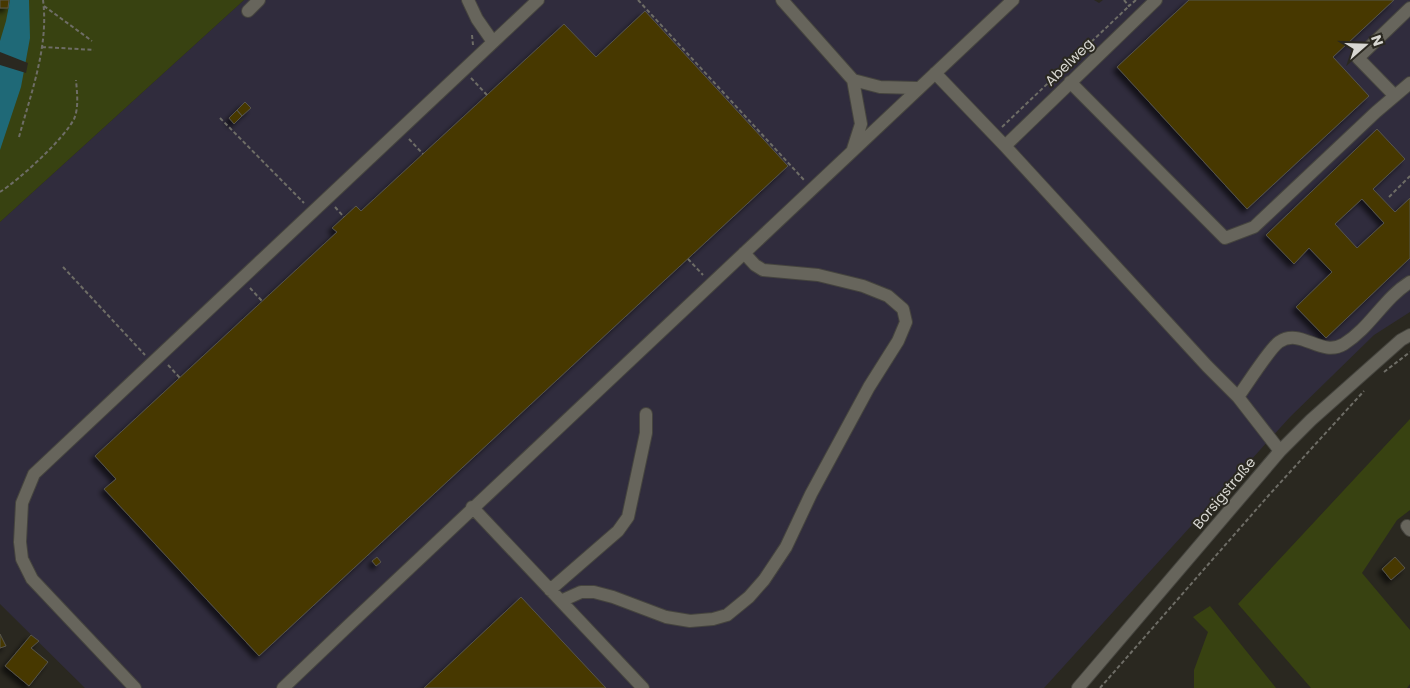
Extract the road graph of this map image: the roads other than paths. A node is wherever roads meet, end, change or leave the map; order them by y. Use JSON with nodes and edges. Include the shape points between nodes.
{"nodes":[{"id":1,"x":259,"y":0,"type":"edge"},
{"id":2,"x":468,"y":0,"type":"edge"},
{"id":3,"x":538,"y":0,"type":"edge"},
{"id":4,"x":782,"y":0,"type":"edge"},
{"id":5,"x":1014,"y":0,"type":"edge"},
{"id":6,"x":1156,"y":0,"type":"edge"},
{"id":7,"x":1410,"y":8,"type":"edge"},
{"id":8,"x":248,"y":11,"type":"dead end"},
{"id":9,"x":493,"y":42,"type":"junction"},
{"id":10,"x":935,"y":73,"type":"junction"},
{"id":11,"x":853,"y":80,"type":"junction"},
{"id":12,"x":1070,"y":82,"type":"junction"},
{"id":13,"x":1410,"y":83,"type":"edge"},
{"id":14,"x":917,"y":88,"type":"junction"},
{"id":15,"x":1396,"y":96,"type":"junction"},
{"id":16,"x":1004,"y":146,"type":"junction"},
{"id":17,"x":852,"y":151,"type":"junction"},
{"id":18,"x":744,"y":252,"type":"junction"},
{"id":19,"x":1410,"y":282,"type":"edge"},
{"id":20,"x":1410,"y":335,"type":"edge"},
{"id":21,"x":1238,"y":397,"type":"junction"},
{"id":22,"x":646,"y":414,"type":"dead end"},
{"id":23,"x":1280,"y":451,"type":"junction"},
{"id":24,"x":472,"y":507,"type":"junction"},
{"id":25,"x":550,"y":590,"type":"junction"},
{"id":26,"x":561,"y":601,"type":"junction"},
{"id":27,"x":135,"y":688,"type":"edge"},
{"id":28,"x":283,"y":688,"type":"edge"},
{"id":29,"x":643,"y":688,"type":"edge"},
{"id":30,"x":1078,"y":688,"type":"edge"}],
"edges":[{"from":1,"to":8,"type":"street"},
{"from":2,"to":9,"type":"street"},
{"from":3,"to":9,"type":"street"},
{"from":4,"to":11,"type":"street"},
{"from":5,"to":10,"type":"street"},
{"from":6,"to":12,"type":"street","name":"Abelweg"},
{"from":7,"to":15,"type":"street","via":[[1358,58]]},
{"from":9,"to":27,"type":"street","via":[[34,474],[22,503],[22,560],[32,579]]},
{"from":10,"to":14,"type":"street"},
{"from":10,"to":16,"type":"street"},
{"from":11,"to":14,"type":"street","via":[[880,87]]},
{"from":11,"to":17,"type":"street","via":[[861,124]]},
{"from":12,"to":15,"type":"street","via":[[1225,238],[1254,227]]},
{"from":12,"to":16,"type":"street","name":"Abelweg"},
{"from":13,"to":15,"type":"street"},
{"from":14,"to":17,"type":"street"},
{"from":16,"to":21,"type":"street"},
{"from":17,"to":18,"type":"street"},
{"from":18,"to":24,"type":"street"},
{"from":18,"to":26,"type":"street","via":[[754,265],[763,270],[818,276],[863,286],[888,296],[903,309],[906,322],[898,341],[869,387],[786,547],[764,580],[727,615],[690,621],[666,617],[594,592],[581,592]]},
{"from":19,"to":21,"type":"street","via":[[1392,296],[1355,337],[1341,346],[1325,348],[1300,337],[1288,337],[1277,343]]},
{"from":20,"to":23,"type":"street","name":"Borsigstraße","via":[[1310,420]]},
{"from":21,"to":23,"type":"street"},
{"from":22,"to":25,"type":"street","via":[[646,432],[628,517],[618,531]]},
{"from":23,"to":30,"type":"street","name":"Borsigstraße"},
{"from":24,"to":25,"type":"street"},
{"from":24,"to":28,"type":"street"},
{"from":25,"to":26,"type":"street"},
{"from":26,"to":29,"type":"street"}]}
